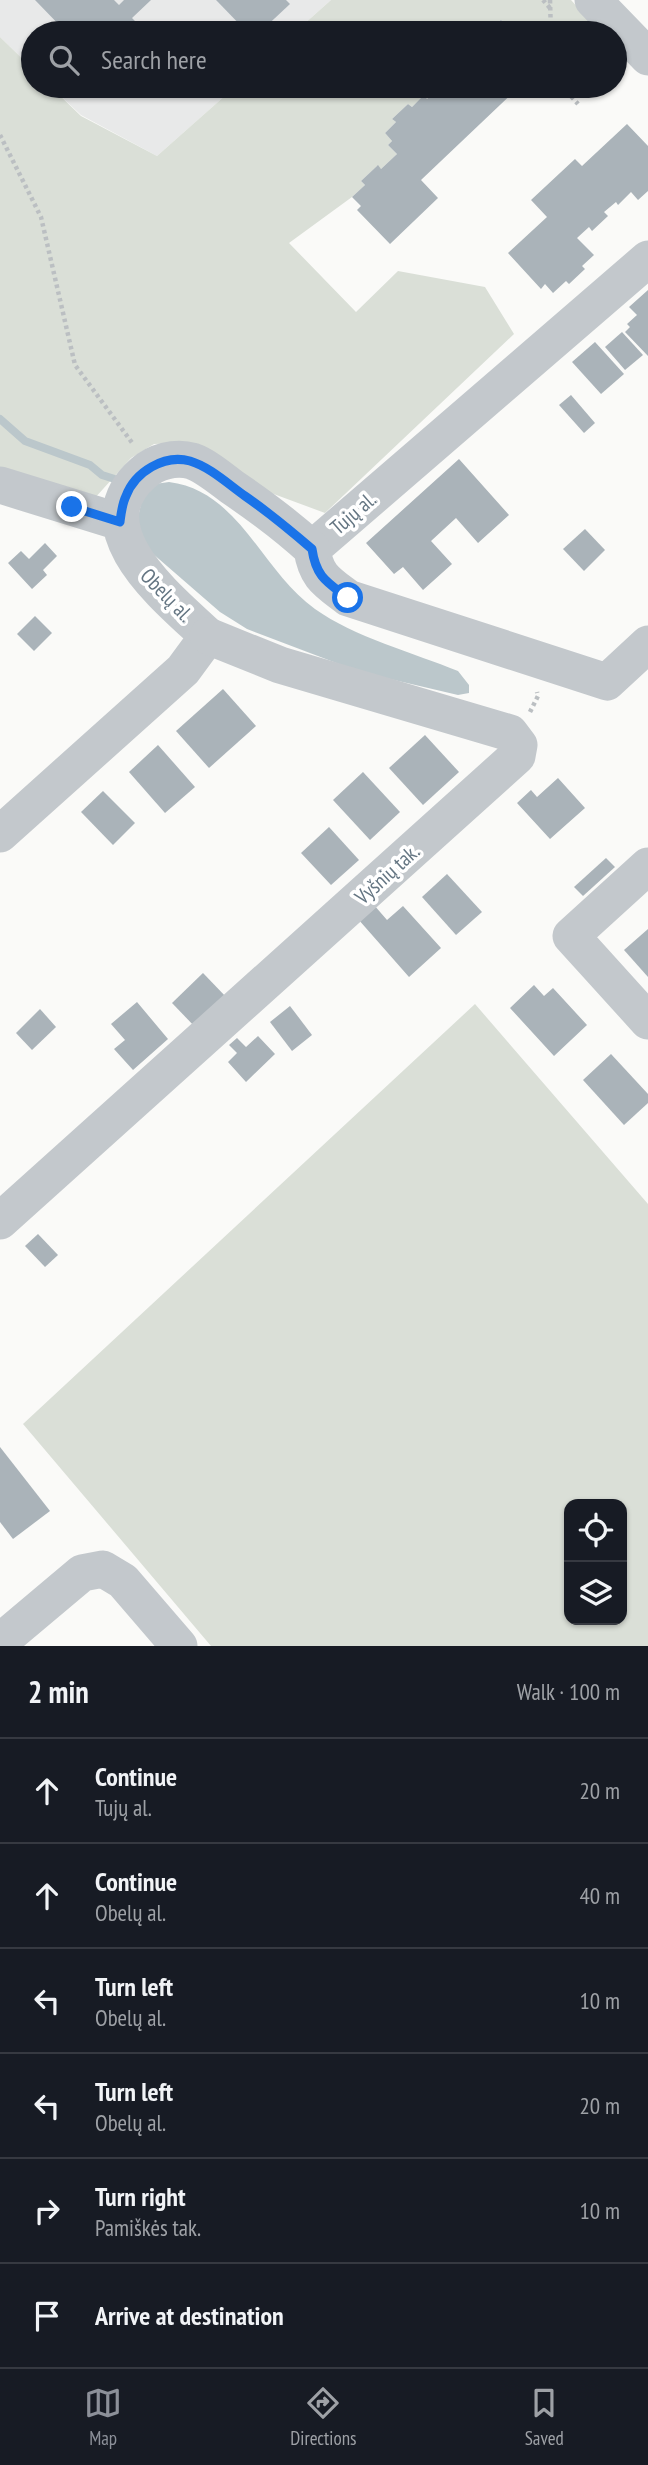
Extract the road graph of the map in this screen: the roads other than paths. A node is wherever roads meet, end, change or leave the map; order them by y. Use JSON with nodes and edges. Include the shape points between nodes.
{"nodes":[{"id":1,"x":593,"y":0,"type":"edge"},
{"id":2,"x":613,"y":21,"type":"edge"},
{"id":3,"x":627,"y":35,"type":"edge"},
{"id":4,"x":648,"y":57,"type":"edge"},
{"id":5,"x":648,"y":258,"type":"edge"},
{"id":6,"x":0,"y":485,"type":"edge"},
{"id":7,"x":120,"y":522,"type":"junction"},
{"id":8,"x":312,"y":549,"type":"junction"},
{"id":9,"x":208,"y":636,"type":"junction"},
{"id":10,"x":648,"y":644,"type":"edge"},
{"id":11,"x":0,"y":834,"type":"edge"},
{"id":12,"x":648,"y":866,"type":"edge"},
{"id":13,"x":648,"y":1021,"type":"edge"},
{"id":14,"x":0,"y":1221,"type":"edge"},
{"id":15,"x":0,"y":1642,"type":"edge"},
{"id":16,"x":178,"y":1646,"type":"edge"}],
"edges":[{"from":1,"to":2,"type":"street"},
{"from":3,"to":4,"type":"street"},
{"from":5,"to":8,"type":"street","name":"Tujų al."},
{"from":6,"to":7,"type":"street"},
{"from":7,"to":8,"type":"street","via":[[125,497],[150,467],[173,459],[192,461],[260,506]]},
{"from":7,"to":9,"type":"street","name":"Obelų al.","via":[[137,564]]},
{"from":8,"to":10,"type":"street","name":"Tujų al.","via":[[322,578],[348,598],[607,682]]},
{"from":9,"to":11,"type":"street","name":"Obelų al.","via":[[183,670]]},
{"from":9,"to":14,"type":"street","name":"Vyšnių tak.","via":[[280,665],[510,733],[519,744],[517,756]]},
{"from":12,"to":13,"type":"street","via":[[570,936]]},
{"from":15,"to":16,"type":"street","via":[[82,1573],[103,1569],[123,1581]]}]}
